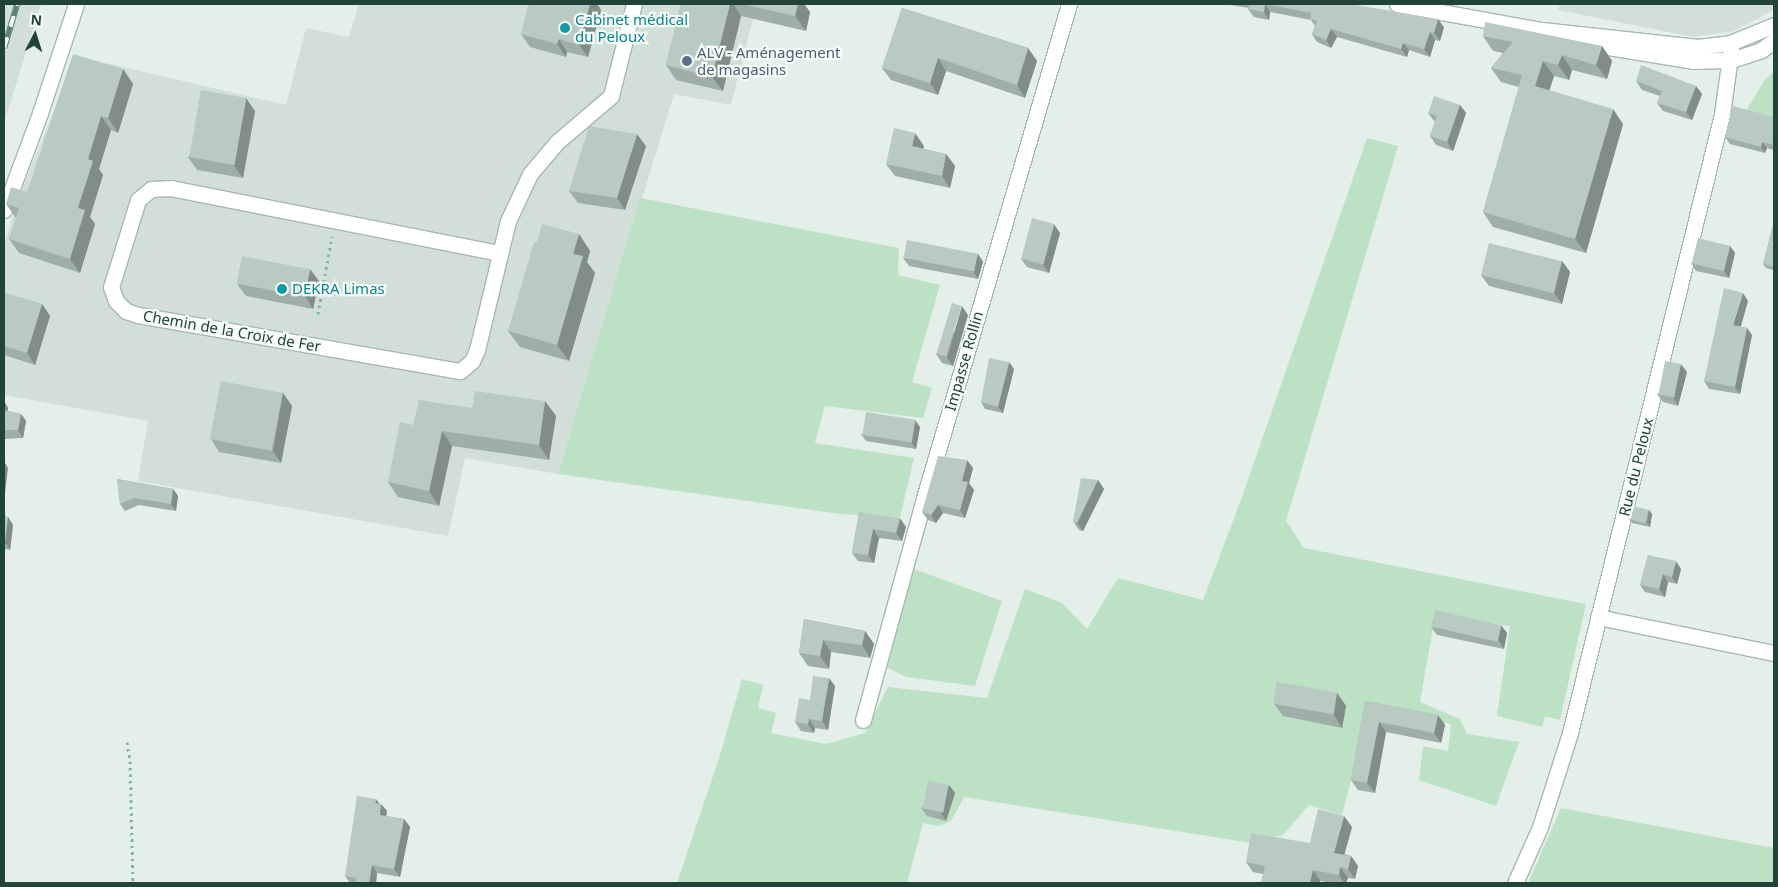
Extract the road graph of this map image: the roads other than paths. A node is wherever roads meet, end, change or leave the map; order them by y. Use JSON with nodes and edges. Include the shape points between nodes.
{"nodes":[{"id":1,"x":76,"y":4,"type":"edge"},
{"id":2,"x":634,"y":4,"type":"edge"},
{"id":3,"x":1069,"y":4,"type":"edge"},
{"id":4,"x":1397,"y":4,"type":"edge"},
{"id":5,"x":1774,"y":25,"type":"edge"},
{"id":6,"x":1542,"y":30,"type":"junction"},
{"id":7,"x":1774,"y":41,"type":"edge"},
{"id":8,"x":1730,"y":43,"type":"junction"},
{"id":9,"x":1731,"y":60,"type":"junction"},
{"id":10,"x":4,"y":210,"type":"edge"},
{"id":11,"x":499,"y":252,"type":"junction"},
{"id":12,"x":1598,"y":617,"type":"junction"},
{"id":13,"x":1774,"y":653,"type":"edge"},
{"id":14,"x":863,"y":720,"type":"dead end"},
{"id":15,"x":1515,"y":883,"type":"edge"}],
"edges":[{"from":1,"to":10,"type":"street"},
{"from":2,"to":11,"type":"street","name":"Chemin de la Croix de Fer","via":[[611,96],[557,142],[530,174],[508,222]]},
{"from":3,"to":14,"type":"street","name":"Impasse Rollin","via":[[924,498]]},
{"from":4,"to":6,"type":"street"},
{"from":5,"to":8,"type":"street"},
{"from":6,"to":8,"type":"street","via":[[1698,47]]},
{"from":6,"to":9,"type":"street","via":[[1591,45],[1650,56],[1694,61]]},
{"from":7,"to":9,"type":"street","via":[[1761,50]]},
{"from":8,"to":9,"type":"street","name":"Rue du Peloux"},
{"from":9,"to":12,"type":"street","name":"Rue du Peloux","via":[[1722,114],[1673,321]]},
{"from":11,"to":11,"type":"street","name":"Chemin de la Croix de Fer","via":[[477,350],[472,361],[460,371],[138,315],[126,311],[116,300],[111,287],[138,200],[151,189],[172,188]]},
{"from":12,"to":13,"type":"street"},
{"from":12,"to":15,"type":"street","name":"Rue du Peloux","via":[[1570,733],[1540,827]]}]}
